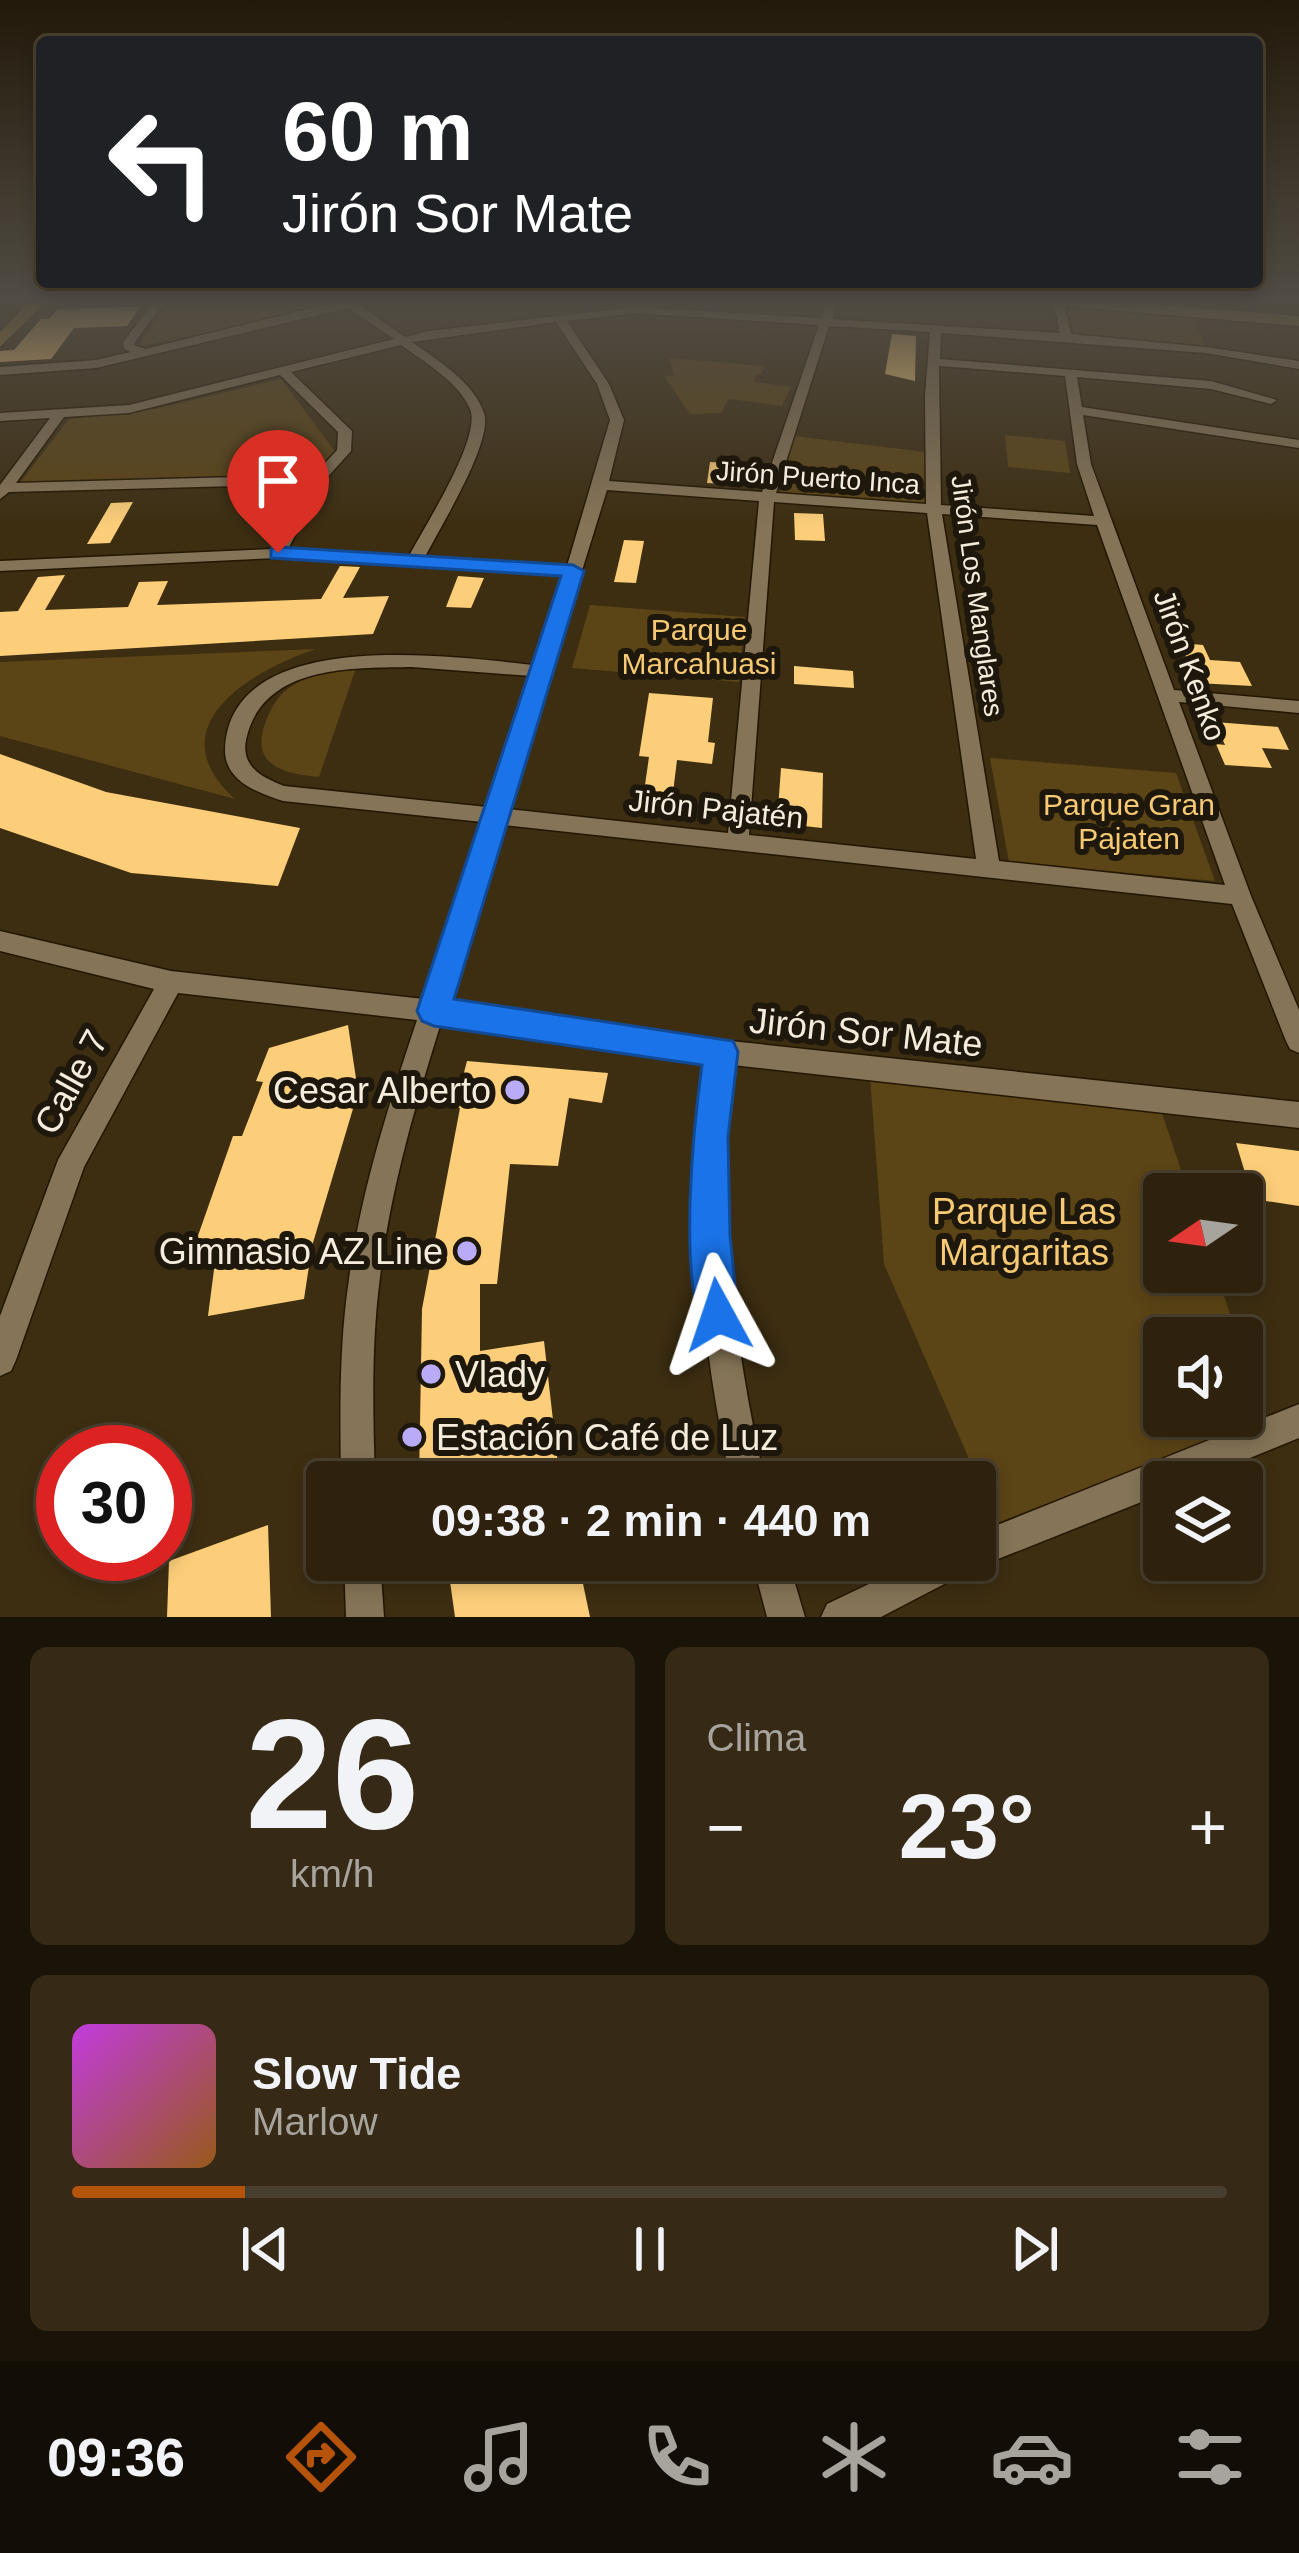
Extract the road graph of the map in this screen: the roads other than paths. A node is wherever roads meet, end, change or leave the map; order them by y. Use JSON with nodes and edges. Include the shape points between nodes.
{"nodes":[{"id":1,"x":261,"y":376,"type":"edge"},
{"id":2,"x":289,"y":376,"type":"edge"},
{"id":3,"x":445,"y":376,"type":"edge"},
{"id":4,"x":598,"y":376,"type":"edge"},
{"id":5,"x":806,"y":376,"type":"edge"},
{"id":6,"x":934,"y":376,"type":"edge"},
{"id":7,"x":1071,"y":376,"type":"edge"},
{"id":8,"x":1118,"y":376,"type":"edge"},
{"id":9,"x":1271,"y":400,"type":"dead end"},
{"id":10,"x":1077,"y":410,"type":"junction"},
{"id":11,"x":59,"y":416,"type":"junction"},
{"id":12,"x":0,"y":417,"type":"edge"},
{"id":13,"x":1299,"y":444,"type":"edge"},
{"id":14,"x":318,"y":479,"type":"junction"},
{"id":15,"x":601,"y":485,"type":"junction"},
{"id":16,"x":3,"y":491,"type":"edge"},
{"id":17,"x":766,"y":498,"type":"junction"},
{"id":18,"x":934,"y":510,"type":"junction"},
{"id":19,"x":1103,"y":520,"type":"junction"},
{"id":20,"x":278,"y":553,"type":"junction"},
{"id":21,"x":416,"y":559,"type":"junction"},
{"id":22,"x":0,"y":566,"type":"edge"},
{"id":23,"x":573,"y":571,"type":"junction"},
{"id":24,"x":539,"y":671,"type":"junction"},
{"id":25,"x":1166,"y":695,"type":"junction"},
{"id":26,"x":1299,"y":707,"type":"edge"},
{"id":27,"x":493,"y":816,"type":"junction"},
{"id":28,"x":738,"y":842,"type":"junction"},
{"id":29,"x":989,"y":869,"type":"junction"},
{"id":30,"x":1240,"y":896,"type":"junction"},
{"id":31,"x":0,"y":941,"type":"edge"},
{"id":32,"x":172,"y":982,"type":"junction"},
{"id":33,"x":434,"y":1011,"type":"junction"},
{"id":34,"x":1299,"y":1041,"type":"edge"},
{"id":35,"x":721,"y":1052,"type":"junction"},
{"id":36,"x":1299,"y":1115,"type":"edge"},
{"id":37,"x":0,"y":1360,"type":"edge"},
{"id":38,"x":1299,"y":1421,"type":"edge"},
{"id":39,"x":358,"y":1461,"type":"edge"},
{"id":40,"x":744,"y":1461,"type":"edge"},
{"id":41,"x":996,"y":1544,"type":"edge"},
{"id":42,"x":363,"y":1581,"type":"edge"},
{"id":43,"x":776,"y":1581,"type":"edge"},
{"id":44,"x":915,"y":1581,"type":"edge"},
{"id":45,"x":365,"y":1617,"type":"edge"},
{"id":46,"x":786,"y":1617,"type":"edge"},
{"id":47,"x":840,"y":1617,"type":"edge"}],
"edges":[{"from":1,"to":11,"type":"street","via":[[153,404]]},
{"from":2,"to":14,"type":"street","via":[[345,431],[344,452]]},
{"from":3,"to":21,"type":"street","via":[[470,396],[480,430]]},
{"from":4,"to":15,"type":"street","via":[[617,420]]},
{"from":5,"to":17,"type":"street"},
{"from":6,"to":18,"type":"street","name":"Jirón Los Manglares"},
{"from":7,"to":10,"type":"street","name":"Jirón Kenko"},
{"from":8,"to":9,"type":"street"},
{"from":10,"to":13,"type":"street"},
{"from":10,"to":19,"type":"street","name":"Jirón Kenko"},
{"from":11,"to":12,"type":"street"},
{"from":11,"to":16,"type":"street"},
{"from":14,"to":16,"type":"street"},
{"from":14,"to":20,"type":"street"},
{"from":15,"to":17,"type":"street","name":"Jirón Puerto Inca"},
{"from":15,"to":23,"type":"street"},
{"from":17,"to":18,"type":"street","name":"Jirón Puerto Inca"},
{"from":17,"to":28,"type":"street"},
{"from":18,"to":19,"type":"street","name":"Jirón Puerto Inca"},
{"from":18,"to":29,"type":"street","name":"Jirón Los Manglares"},
{"from":19,"to":25,"type":"street","name":"Jirón Kenko"},
{"from":20,"to":21,"type":"street"},
{"from":20,"to":22,"type":"street"},
{"from":21,"to":23,"type":"street"},
{"from":23,"to":24,"type":"street"},
{"from":24,"to":27,"type":"street"},
{"from":24,"to":27,"type":"street","name":"Jirón Pajatén","via":[[342,661],[289,675],[240,724],[239,766],[253,783]]},
{"from":25,"to":26,"type":"street"},
{"from":25,"to":30,"type":"street","name":"Jirón Kenko"},
{"from":27,"to":28,"type":"street","name":"Jirón Pajatén"},
{"from":27,"to":33,"type":"street"},
{"from":28,"to":29,"type":"street","name":"Jirón Pajatén"},
{"from":29,"to":30,"type":"street","name":"Jirón Pajatén"},
{"from":30,"to":34,"type":"street","name":"Jirón Kenko"},
{"from":31,"to":32,"type":"street","name":"Jirón Sor Mate"},
{"from":32,"to":33,"type":"street","name":"Jirón Sor Mate"},
{"from":32,"to":37,"type":"street","name":"Calle 7","via":[[72,1160]]},
{"from":33,"to":35,"type":"street","name":"Jirón Sor Mate"},
{"from":33,"to":39,"type":"street","via":[[368,1256]]},
{"from":35,"to":36,"type":"street","name":"Jirón Sor Mate"},
{"from":35,"to":40,"type":"street","via":[[710,1137],[711,1235]]},
{"from":38,"to":41,"type":"street"},
{"from":42,"to":45,"type":"street"},
{"from":43,"to":46,"type":"street"},
{"from":44,"to":47,"type":"street"}]}
